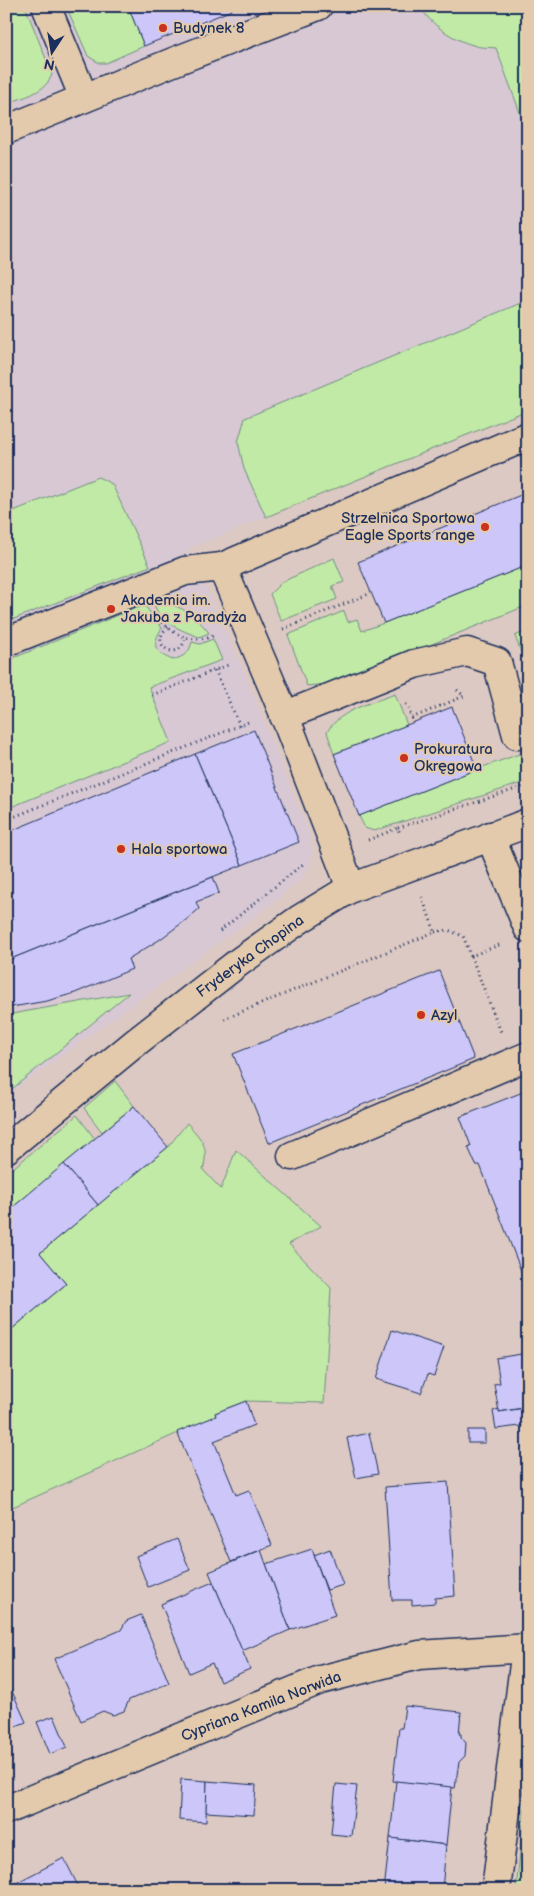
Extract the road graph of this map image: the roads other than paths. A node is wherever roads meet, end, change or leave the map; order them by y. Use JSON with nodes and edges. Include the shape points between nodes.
{"nodes":[{"id":1,"x":46,"y":6,"type":"edge"},
{"id":2,"x":318,"y":6,"type":"edge"},
{"id":3,"x":84,"y":98,"type":"junction"},
{"id":4,"x":6,"y":130,"type":"edge"},
{"id":5,"x":528,"y":436,"type":"edge"},
{"id":6,"x":222,"y":567,"type":"junction"},
{"id":7,"x":6,"y":642,"type":"edge"},
{"id":8,"x":283,"y":713,"type":"junction"},
{"id":9,"x":517,"y":735,"type":"dead end"},
{"id":10,"x":528,"y":823,"type":"edge"},
{"id":11,"x":490,"y":836,"type":"junction"},
{"id":12,"x":351,"y":888,"type":"junction"},
{"id":13,"x":528,"y":928,"type":"edge"},
{"id":14,"x":520,"y":1059,"type":"edge"},
{"id":15,"x":6,"y":1149,"type":"edge"},
{"id":16,"x":292,"y":1156,"type":"dead end"},
{"id":17,"x":527,"y":1648,"type":"edge"},
{"id":18,"x":6,"y":1810,"type":"edge"},
{"id":19,"x":496,"y":1890,"type":"edge"}],
"edges":[{"from":1,"to":3,"type":"street"},
{"from":2,"to":3,"type":"street"},
{"from":3,"to":4,"type":"street"},
{"from":5,"to":6,"type":"street"},
{"from":6,"to":7,"type":"street","via":[[185,571]]},
{"from":6,"to":8,"type":"street"},
{"from":8,"to":9,"type":"street","via":[[414,664],[466,652],[497,662]]},
{"from":8,"to":12,"type":"street"},
{"from":10,"to":11,"type":"street","name":"Fryderyka Chopina"},
{"from":11,"to":12,"type":"street","name":"Fryderyka Chopina"},
{"from":11,"to":13,"type":"street"},
{"from":12,"to":15,"type":"street","name":"Fryderyka Chopina","via":[[239,962]]},
{"from":14,"to":16,"type":"street"},
{"from":17,"to":18,"type":"street","name":"Cypriana Kamila Norwida","via":[[419,1654],[320,1680]]},
{"from":17,"to":19,"type":"street"}]}
